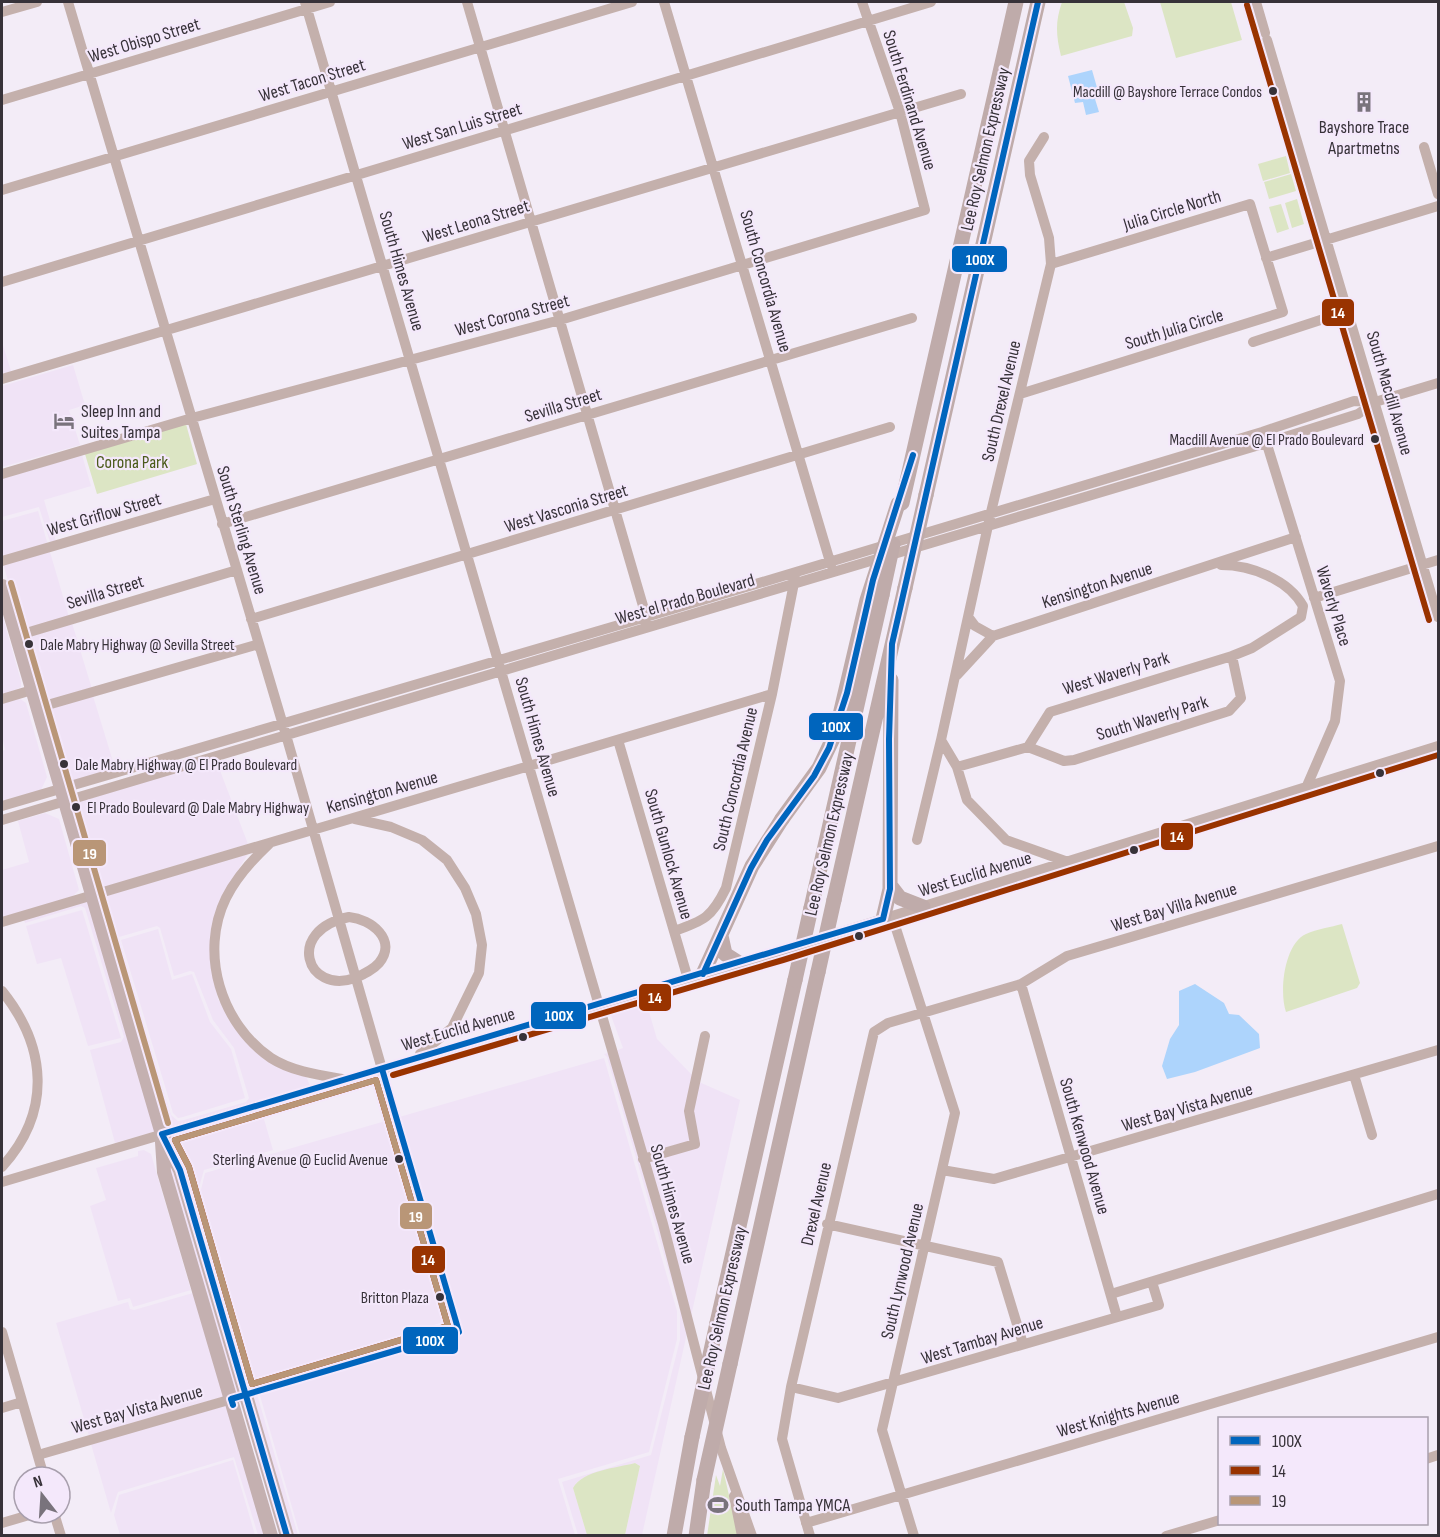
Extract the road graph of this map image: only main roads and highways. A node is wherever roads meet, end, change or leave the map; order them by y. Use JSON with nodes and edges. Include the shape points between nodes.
{"nodes":[{"id":1,"x":1016,"y":2,"type":"edge"},
{"id":2,"x":1038,"y":2,"type":"edge"},
{"id":3,"x":902,"y":500,"type":"junction"},
{"id":4,"x":2,"y":592,"type":"edge"},
{"id":5,"x":892,"y":644,"type":"junction"},
{"id":6,"x":890,"y":885,"type":"junction"},
{"id":7,"x":923,"y":907,"type":"road end"},
{"id":8,"x":887,"y":918,"type":"road end"},
{"id":9,"x":721,"y":936,"type":"junction"},
{"id":10,"x":739,"y":963,"type":"road end"},
{"id":11,"x":703,"y":974,"type":"road end"},
{"id":12,"x":162,"y":1134,"type":"junction"},
{"id":13,"x":254,"y":1477,"type":"junction"},
{"id":14,"x":271,"y":1536,"type":"edge"},
{"id":15,"x":281,"y":1536,"type":"edge"},
{"id":16,"x":287,"y":1536,"type":"edge"},
{"id":17,"x":674,"y":1536,"type":"edge"},
{"id":18,"x":696,"y":1536,"type":"edge"}],
"edges":[{"from":1,"to":3,"type":"highway","name":"Lee Roy Selmon Expressway"},
{"from":2,"to":5,"type":"highway","name":"Lee Roy Selmon Expressway","bridge":true},
{"from":3,"to":9,"type":"highway","bridge":true,"via":[[867,600],[836,732],[819,768],[752,866]]},
{"from":3,"to":17,"type":"highway","name":"Lee Roy Selmon Expressway","bridge":true,"via":[[717,1323]]},
{"from":4,"to":12,"type":"main road"},
{"from":5,"to":6,"type":"highway"},
{"from":5,"to":18,"type":"highway","name":"Lee Roy Selmon Expressway","bridge":true,"via":[[704,1480]]},
{"from":6,"to":7,"type":"highway","via":[[900,898]]},
{"from":6,"to":8,"type":"highway"},
{"from":9,"to":10,"type":"highway","via":[[725,954]]},
{"from":9,"to":11,"type":"highway"},
{"from":12,"to":13,"type":"main road","via":[[164,1172]]},
{"from":12,"to":16,"type":"main road","via":[[180,1170]]},
{"from":13,"to":14,"type":"main road"},
{"from":13,"to":15,"type":"main road"}]}
